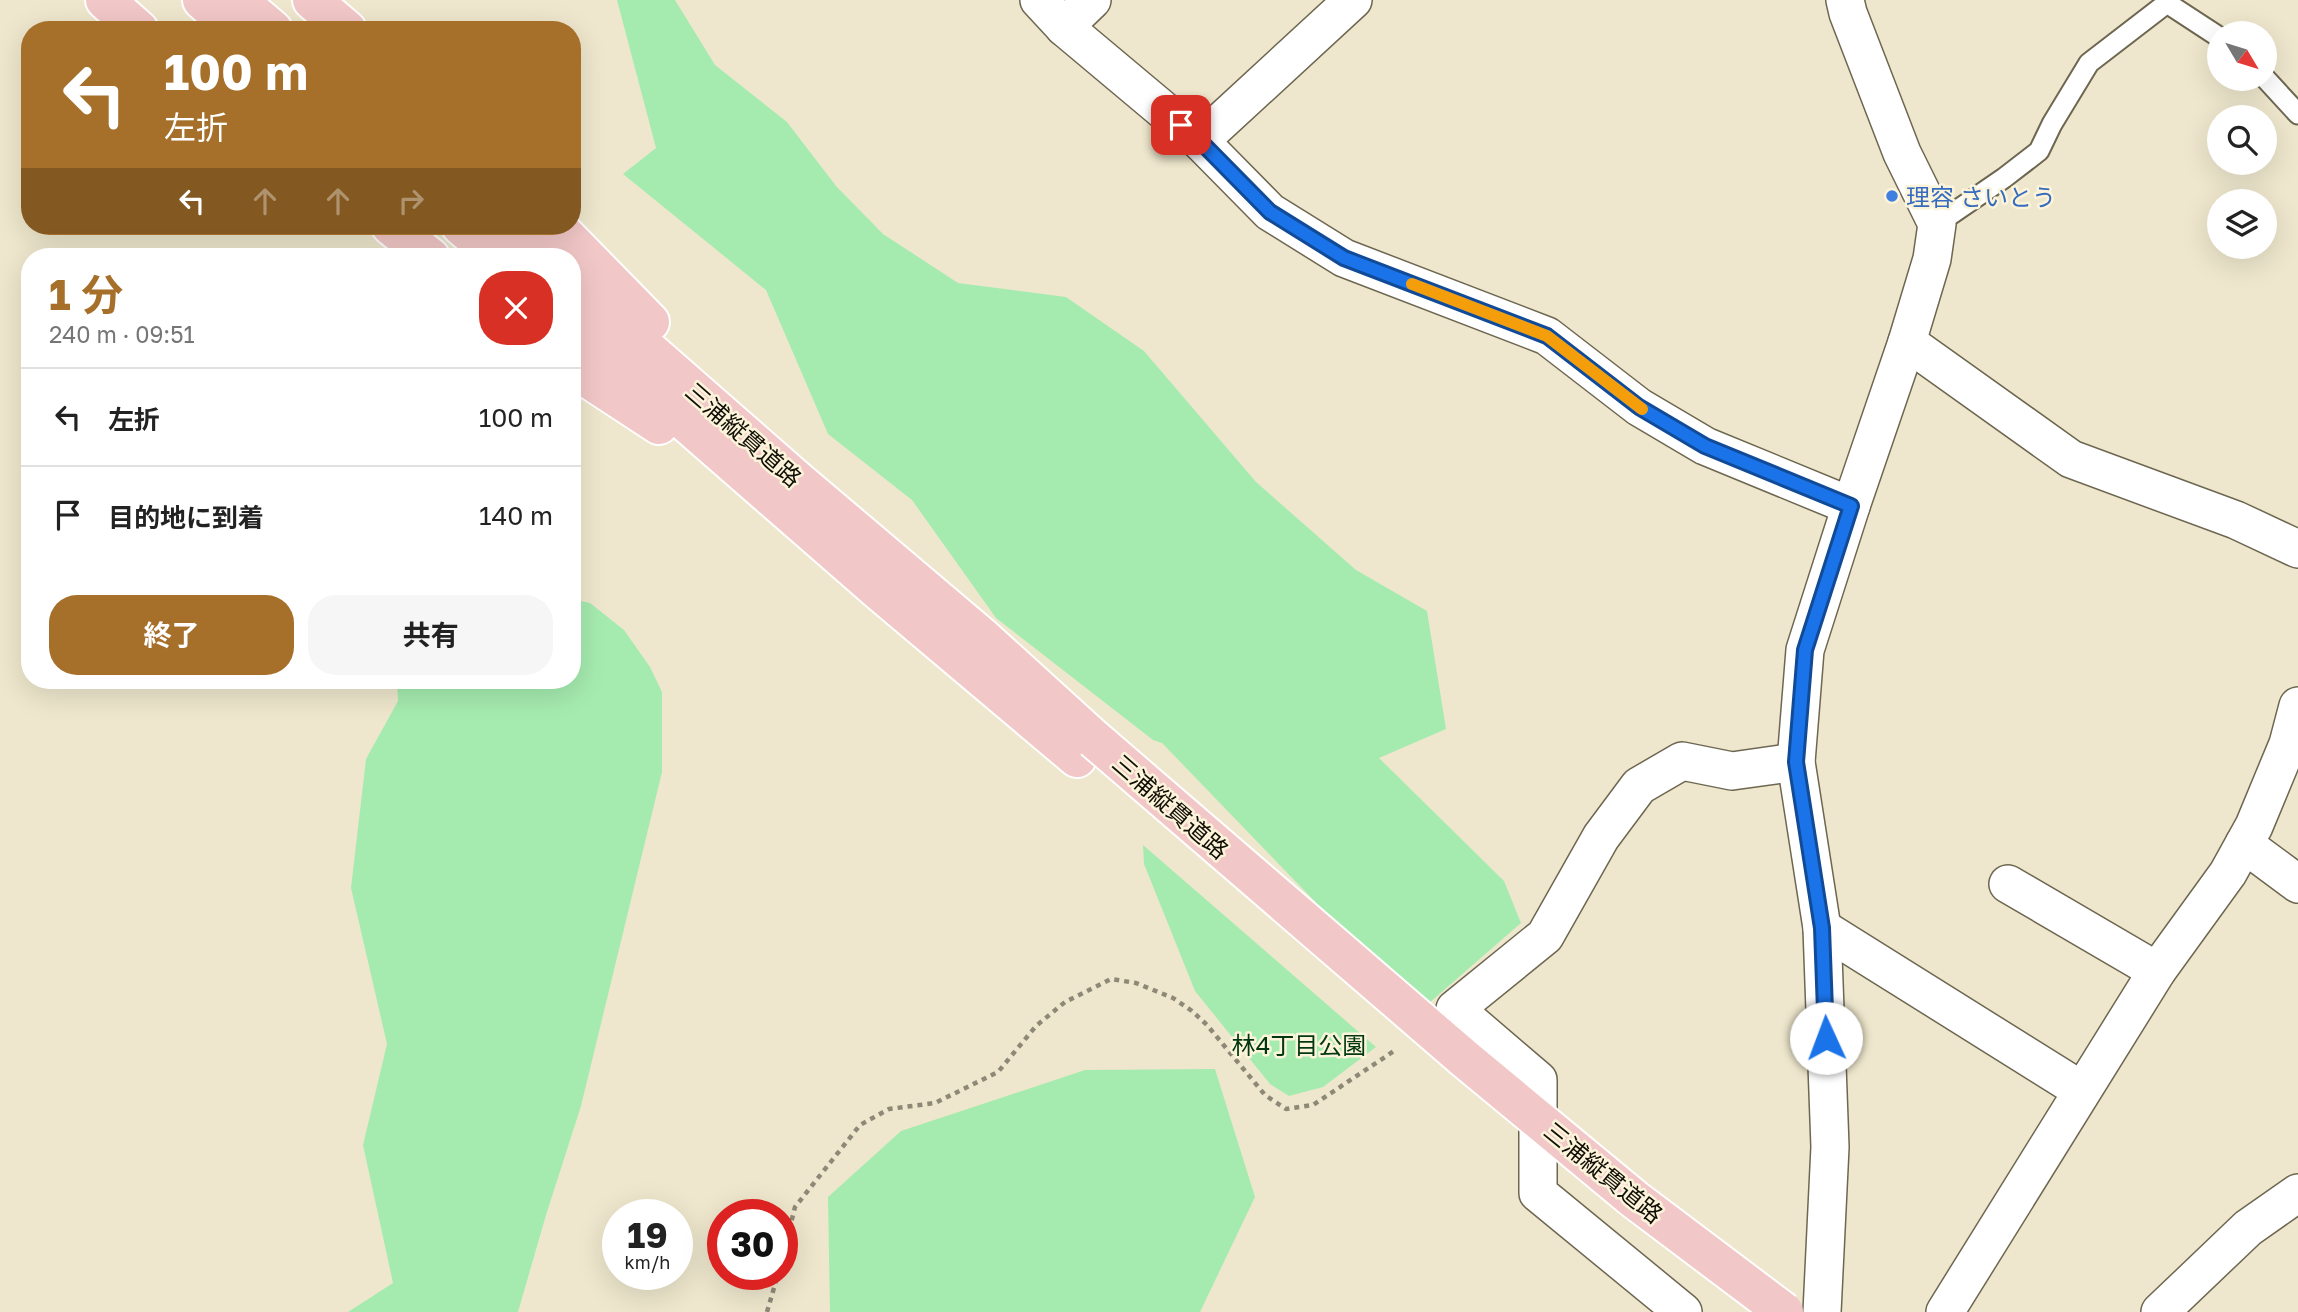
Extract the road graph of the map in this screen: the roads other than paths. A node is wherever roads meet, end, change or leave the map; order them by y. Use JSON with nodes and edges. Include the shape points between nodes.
{"nodes":[{"id":1,"x":105,"y":0,"type":"edge"},
{"id":2,"x":202,"y":0,"type":"edge"},
{"id":3,"x":237,"y":0,"type":"edge"},
{"id":4,"x":312,"y":0,"type":"edge"},
{"id":5,"x":1039,"y":0,"type":"edge"},
{"id":6,"x":1092,"y":0,"type":"edge"},
{"id":7,"x":1353,"y":0,"type":"edge"},
{"id":8,"x":1845,"y":0,"type":"edge"},
{"id":9,"x":129,"y":21,"type":"edge"},
{"id":10,"x":226,"y":21,"type":"edge"},
{"id":11,"x":262,"y":21,"type":"edge"},
{"id":12,"x":336,"y":21,"type":"edge"},
{"id":13,"x":1064,"y":27,"type":"junction"},
{"id":14,"x":2207,"y":29,"type":"edge"},
{"id":15,"x":2277,"y":91,"type":"edge"},
{"id":16,"x":2298,"y":114,"type":"edge"},
{"id":17,"x":1200,"y":141,"type":"junction"},
{"id":18,"x":1937,"y":224,"type":"junction"},
{"id":19,"x":402,"y":235,"type":"edge"},
{"id":20,"x":472,"y":235,"type":"edge"},
{"id":21,"x":517,"y":235,"type":"edge"},
{"id":22,"x":565,"y":235,"type":"edge"},
{"id":23,"x":419,"y":248,"type":"edge"},
{"id":24,"x":487,"y":248,"type":"edge"},
{"id":25,"x":532,"y":248,"type":"edge"},
{"id":26,"x":578,"y":248,"type":"edge"},
{"id":27,"x":581,"y":251,"type":"edge"},
{"id":28,"x":581,"y":292,"type":"edge"},
{"id":29,"x":581,"y":330,"type":"edge"},
{"id":30,"x":1907,"y":342,"type":"junction"},
{"id":31,"x":581,"y":373,"type":"edge"},
{"id":32,"x":790,"y":494,"type":"junction"},
{"id":33,"x":1851,"y":506,"type":"junction"},
{"id":34,"x":2298,"y":549,"type":"edge"},
{"id":35,"x":2298,"y":706,"type":"edge"},
{"id":36,"x":1085,"y":748,"type":"junction"},
{"id":37,"x":1796,"y":762,"type":"junction"},
{"id":38,"x":2244,"y":844,"type":"junction"},
{"id":39,"x":2008,"y":884,"type":"dead end"},
{"id":40,"x":2298,"y":884,"type":"edge"},
{"id":41,"x":1822,"y":928,"type":"junction"},
{"id":42,"x":2157,"y":971,"type":"junction"},
{"id":43,"x":2081,"y":1090,"type":"junction"},
{"id":44,"x":2298,"y":1193,"type":"edge"},
{"id":45,"x":1683,"y":1312,"type":"edge"},
{"id":46,"x":1749,"y":1312,"type":"edge"},
{"id":47,"x":1784,"y":1312,"type":"edge"},
{"id":48,"x":1822,"y":1312,"type":"edge"},
{"id":49,"x":1945,"y":1312,"type":"edge"},
{"id":50,"x":2160,"y":1312,"type":"edge"}],
"edges":[{"from":1,"to":9,"type":"highway"},
{"from":2,"to":10,"type":"highway"},
{"from":3,"to":11,"type":"highway"},
{"from":4,"to":12,"type":"highway"},
{"from":5,"to":13,"type":"street"},
{"from":6,"to":13,"type":"street"},
{"from":7,"to":17,"type":"street"},
{"from":8,"to":18,"type":"street","via":[[1902,153]]},
{"from":13,"to":17,"type":"street"},
{"from":14,"to":18,"type":"lane","via":[[2167,4],[2089,63],[2039,151]]},
{"from":15,"to":16,"type":"lane"},
{"from":17,"to":33,"type":"street","via":[[1270,212],[1344,258],[1547,336],[1639,407],[1705,446]]},
{"from":18,"to":30,"type":"street","via":[[1932,259]]},
{"from":19,"to":23,"type":"highway"},
{"from":20,"to":24,"type":"highway"},
{"from":21,"to":25,"type":"highway"},
{"from":22,"to":26,"type":"highway"},
{"from":27,"to":32,"type":"highway"},
{"from":28,"to":32,"type":"highway","name":"三浦縦貫道路"},
{"from":29,"to":32,"type":"highway","name":"三浦縦貫道路"},
{"from":30,"to":33,"type":"street"},
{"from":30,"to":34,"type":"street","via":[[2071,459],[2236,520]]},
{"from":31,"to":32,"type":"highway"},
{"from":32,"to":36,"type":"highway","name":"三浦縦貫道路"},
{"from":33,"to":37,"type":"street","via":[[1805,650]]},
{"from":35,"to":38,"type":"street","via":[[2288,744]]},
{"from":36,"to":46,"type":"highway","name":"三浦縦貫道路","via":[[1451,1076]]},
{"from":36,"to":47,"type":"highway","name":"三浦縦貫道路","bridge":true,"via":[[1634,1199]]},
{"from":37,"to":41,"type":"street"},
{"from":37,"to":45,"type":"street","via":[[1732,771],[1682,761],[1639,786],[1601,837],[1545,936],[1455,1009],[1538,1080],[1538,1193]]},
{"from":38,"to":40,"type":"street"},
{"from":38,"to":42,"type":"street"},
{"from":39,"to":42,"type":"street"},
{"from":41,"to":43,"type":"street"},
{"from":41,"to":48,"type":"street","via":[[1830,1147]]},
{"from":42,"to":43,"type":"street"},
{"from":43,"to":49,"type":"street"},
{"from":44,"to":50,"type":"street","via":[[2248,1228]]}]}
